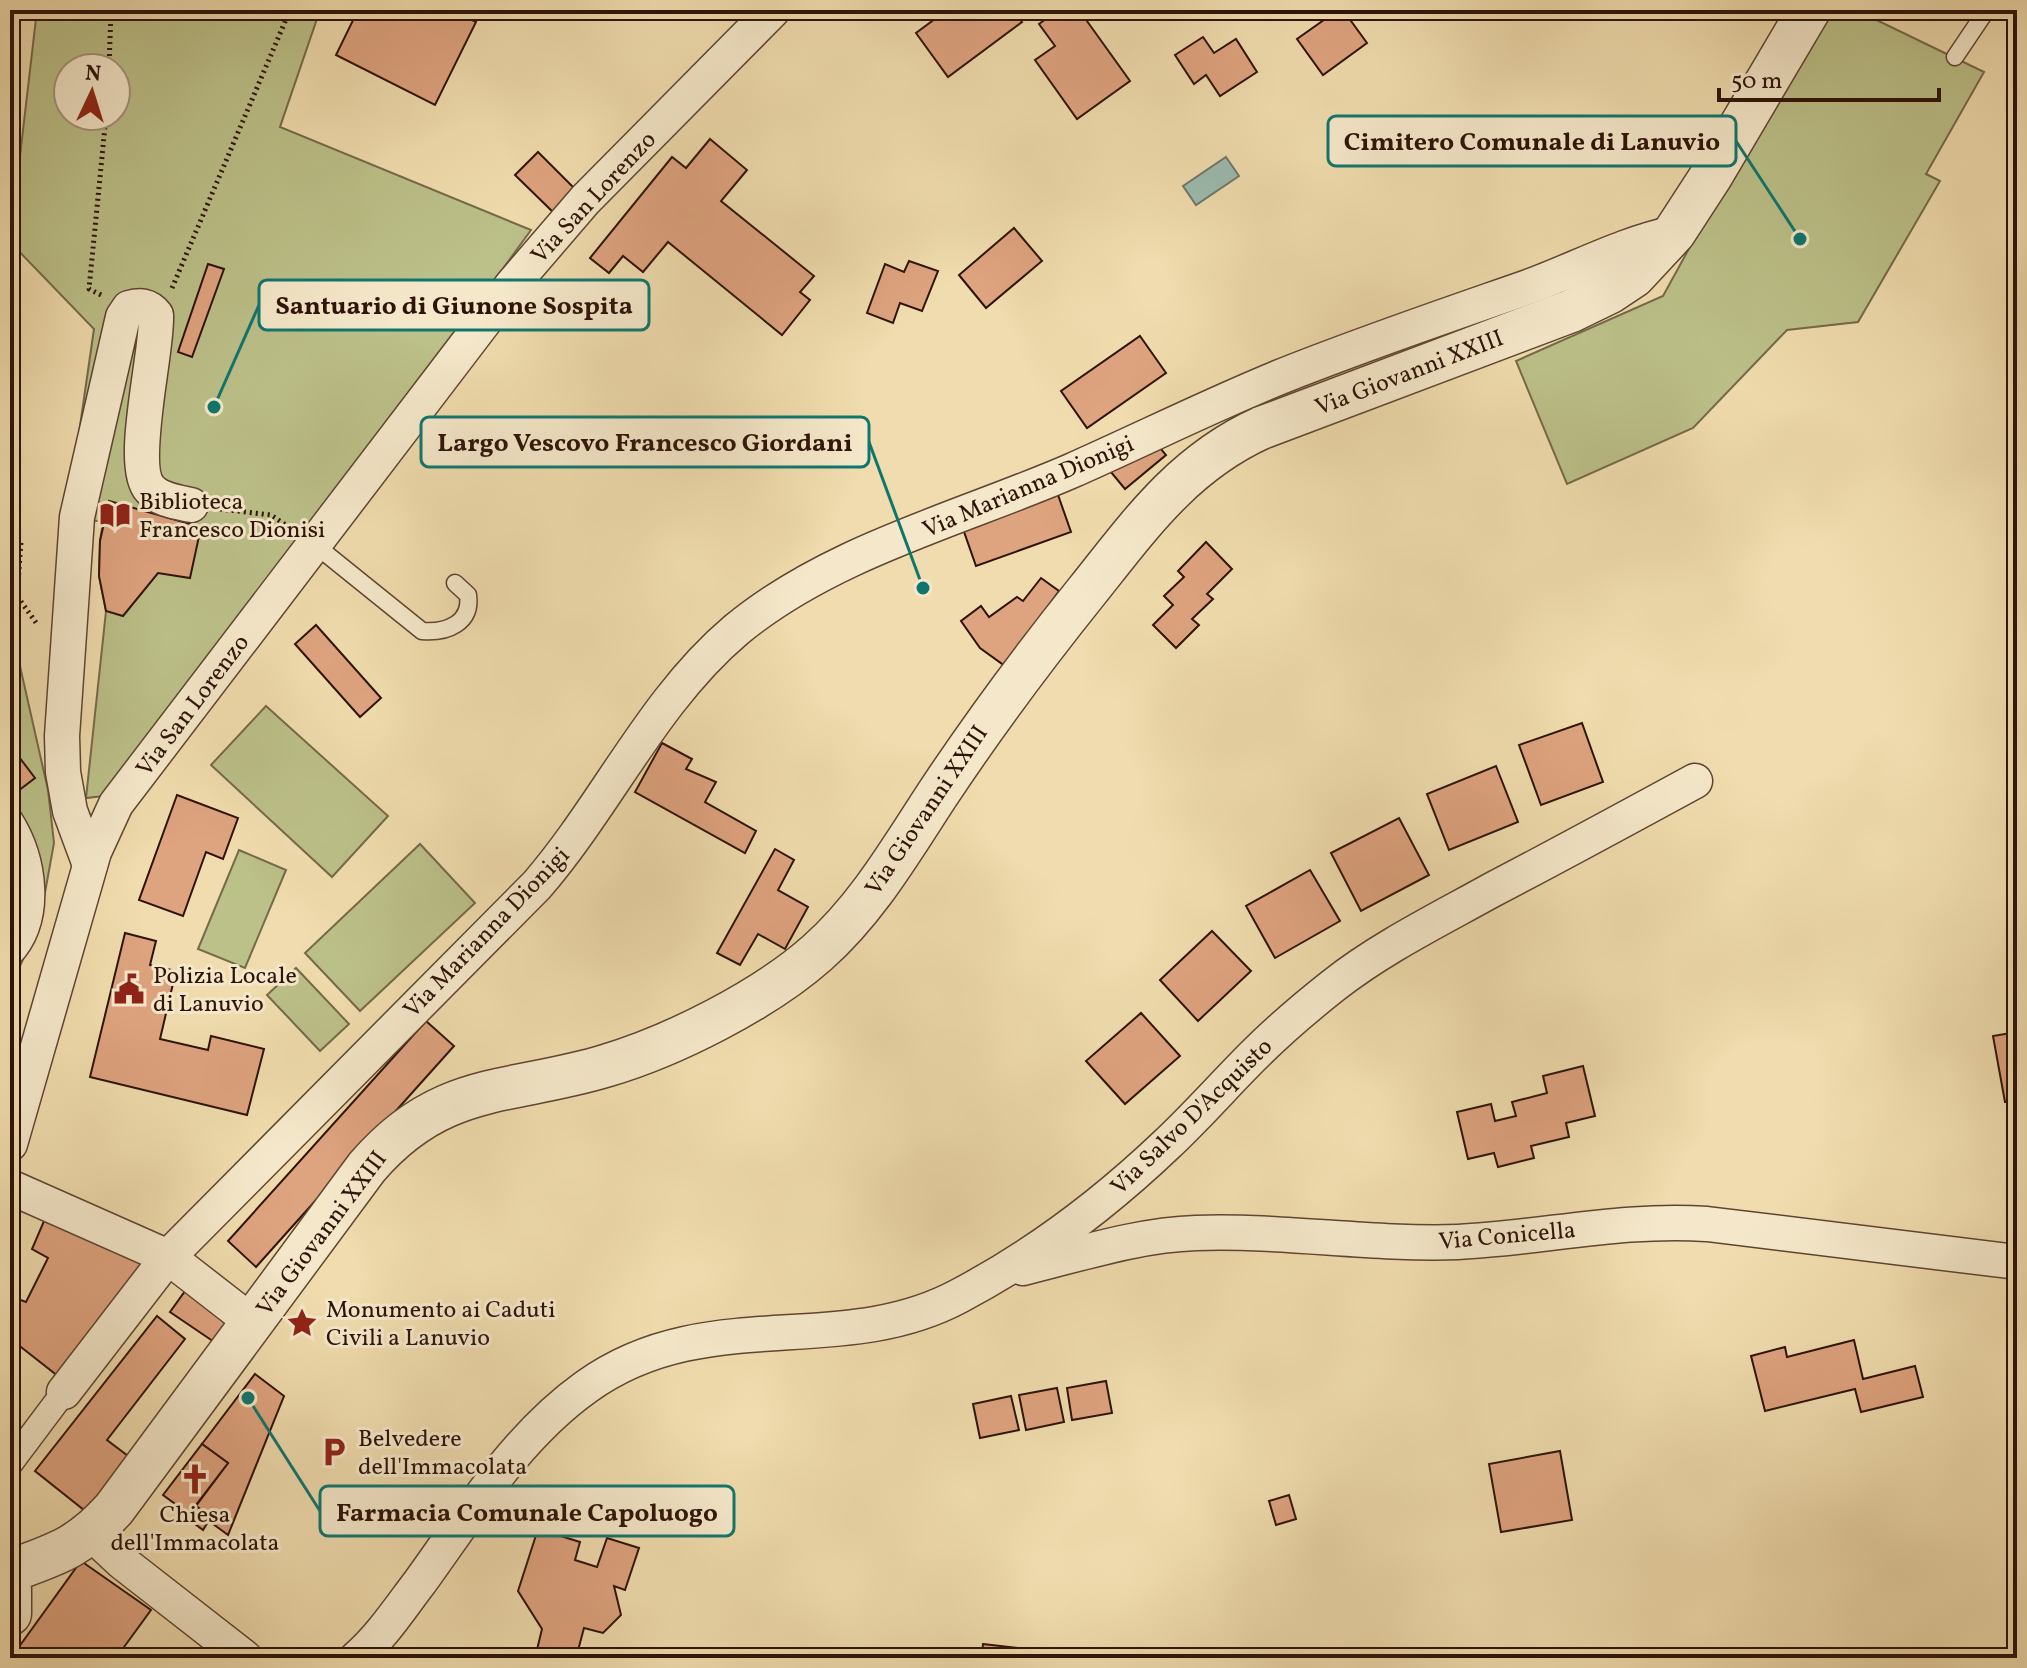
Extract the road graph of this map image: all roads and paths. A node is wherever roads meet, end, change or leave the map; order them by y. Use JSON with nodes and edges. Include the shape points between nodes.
{"nodes":[{"id":1,"x":111,"y":10,"type":"edge"},
{"id":2,"x":290,"y":10,"type":"edge"},
{"id":3,"x":773,"y":10,"type":"edge"},
{"id":4,"x":1809,"y":10,"type":"edge"},
{"id":5,"x":1981,"y":10,"type":"edge"},
{"id":6,"x":110,"y":52,"type":"edge"},
{"id":7,"x":1955,"y":57,"type":"dead end"},
{"id":8,"x":104,"y":132,"type":"edge"},
{"id":9,"x":1674,"y":233,"type":"junction"},
{"id":10,"x":142,"y":317,"type":"junction"},
{"id":11,"x":191,"y":505,"type":"joint"},
{"id":12,"x":10,"y":540,"type":"edge"},
{"id":13,"x":314,"y":544,"type":"junction"},
{"id":14,"x":455,"y":583,"type":"dead end"},
{"id":15,"x":17,"y":596,"type":"dead end"},
{"id":16,"x":1695,"y":781,"type":"dead end"},
{"id":17,"x":10,"y":819,"type":"edge"},
{"id":18,"x":20,"y":865,"type":"edge"},
{"id":19,"x":90,"y":865,"type":"junction"},
{"id":20,"x":10,"y":955,"type":"edge"},
{"id":21,"x":10,"y":1144,"type":"edge"},
{"id":22,"x":10,"y":1187,"type":"edge"},
{"id":23,"x":168,"y":1257,"type":"junction"},
{"id":24,"x":2017,"y":1262,"type":"edge"},
{"id":25,"x":999,"y":1274,"type":"junction"},
{"id":26,"x":253,"y":1323,"type":"junction"},
{"id":27,"x":64,"y":1392,"type":"joint"},
{"id":28,"x":10,"y":1464,"type":"edge"},
{"id":29,"x":92,"y":1534,"type":"junction"},
{"id":30,"x":10,"y":1571,"type":"edge"},
{"id":31,"x":10,"y":1589,"type":"edge"},
{"id":32,"x":10,"y":1614,"type":"edge"},
{"id":33,"x":245,"y":1658,"type":"edge"},
{"id":34,"x":357,"y":1658,"type":"edge"}],
"edges":[{"from":1,"to":6,"type":"path"},
{"from":2,"to":10,"type":"path"},
{"from":3,"to":13,"type":"street","name":"Via San Lorenzo","via":[[558,230]]},
{"from":4,"to":9,"type":"street","name":"Via Giovanni XXIII"},
{"from":5,"to":7,"type":"lane","via":[[1984,14]]},
{"from":8,"to":10,"type":"path","via":[[89,289]]},
{"from":9,"to":23,"type":"street","name":"Via Marianna Dionigi","via":[[1280,377],[1071,471],[874,551],[785,595],[735,631],[682,685],[574,840],[531,892]]},
{"from":9,"to":26,"type":"street","name":"Via Giovanni XXIII","via":[[1634,276],[1597,300],[1261,428],[1204,460],[1138,527],[1049,638],[968,747],[885,874],[816,955],[744,1003],[655,1048],[601,1067],[469,1096],[416,1121],[367,1167]]},
{"from":10,"to":11,"type":"street","via":[[144,478],[163,498]]},
{"from":10,"to":19,"type":"street","via":[[123,317],[77,517],[63,772],[73,822]]},
{"from":11,"to":13,"type":"path","via":[[271,515]]},
{"from":12,"to":15,"type":"path","via":[[21,542]]},
{"from":13,"to":14,"type":"lane","via":[[422,631],[437,632],[463,619],[470,607],[468,595]]},
{"from":13,"to":19,"type":"street","name":"Via San Lorenzo","via":[[108,816]]},
{"from":16,"to":25,"type":"street","name":"Via Salvo D'Acquisto","via":[[1455,910],[1347,976],[1264,1045],[1129,1180]]},
{"from":17,"to":18,"type":"street","via":[[21,837]]},
{"from":18,"to":20,"type":"street","via":[[32,879],[29,923]]},
{"from":19,"to":21,"type":"street","name":"Via San Lorenzo"},
{"from":22,"to":23,"type":"street"},
{"from":23,"to":26,"type":"street"},
{"from":23,"to":27,"type":"street","name":"Via Marianna Dionigi"},
{"from":24,"to":25,"type":"street","name":"Via Conicella","via":[[1656,1222],[1449,1242],[1183,1234],[1117,1244]]},
{"from":25,"to":34,"type":"street","name":"Via Salvo D'Acquisto","via":[[941,1305],[898,1320],[688,1341],[647,1353],[598,1378],[521,1445],[387,1626]]},
{"from":26,"to":29,"type":"street","name":"Via Giovanni XXIII"},
{"from":27,"to":28,"type":"street"},
{"from":29,"to":30,"type":"street","name":"Via Giovanni XXIII"},
{"from":29,"to":33,"type":"street"},
{"from":31,"to":32,"type":"street"}]}
